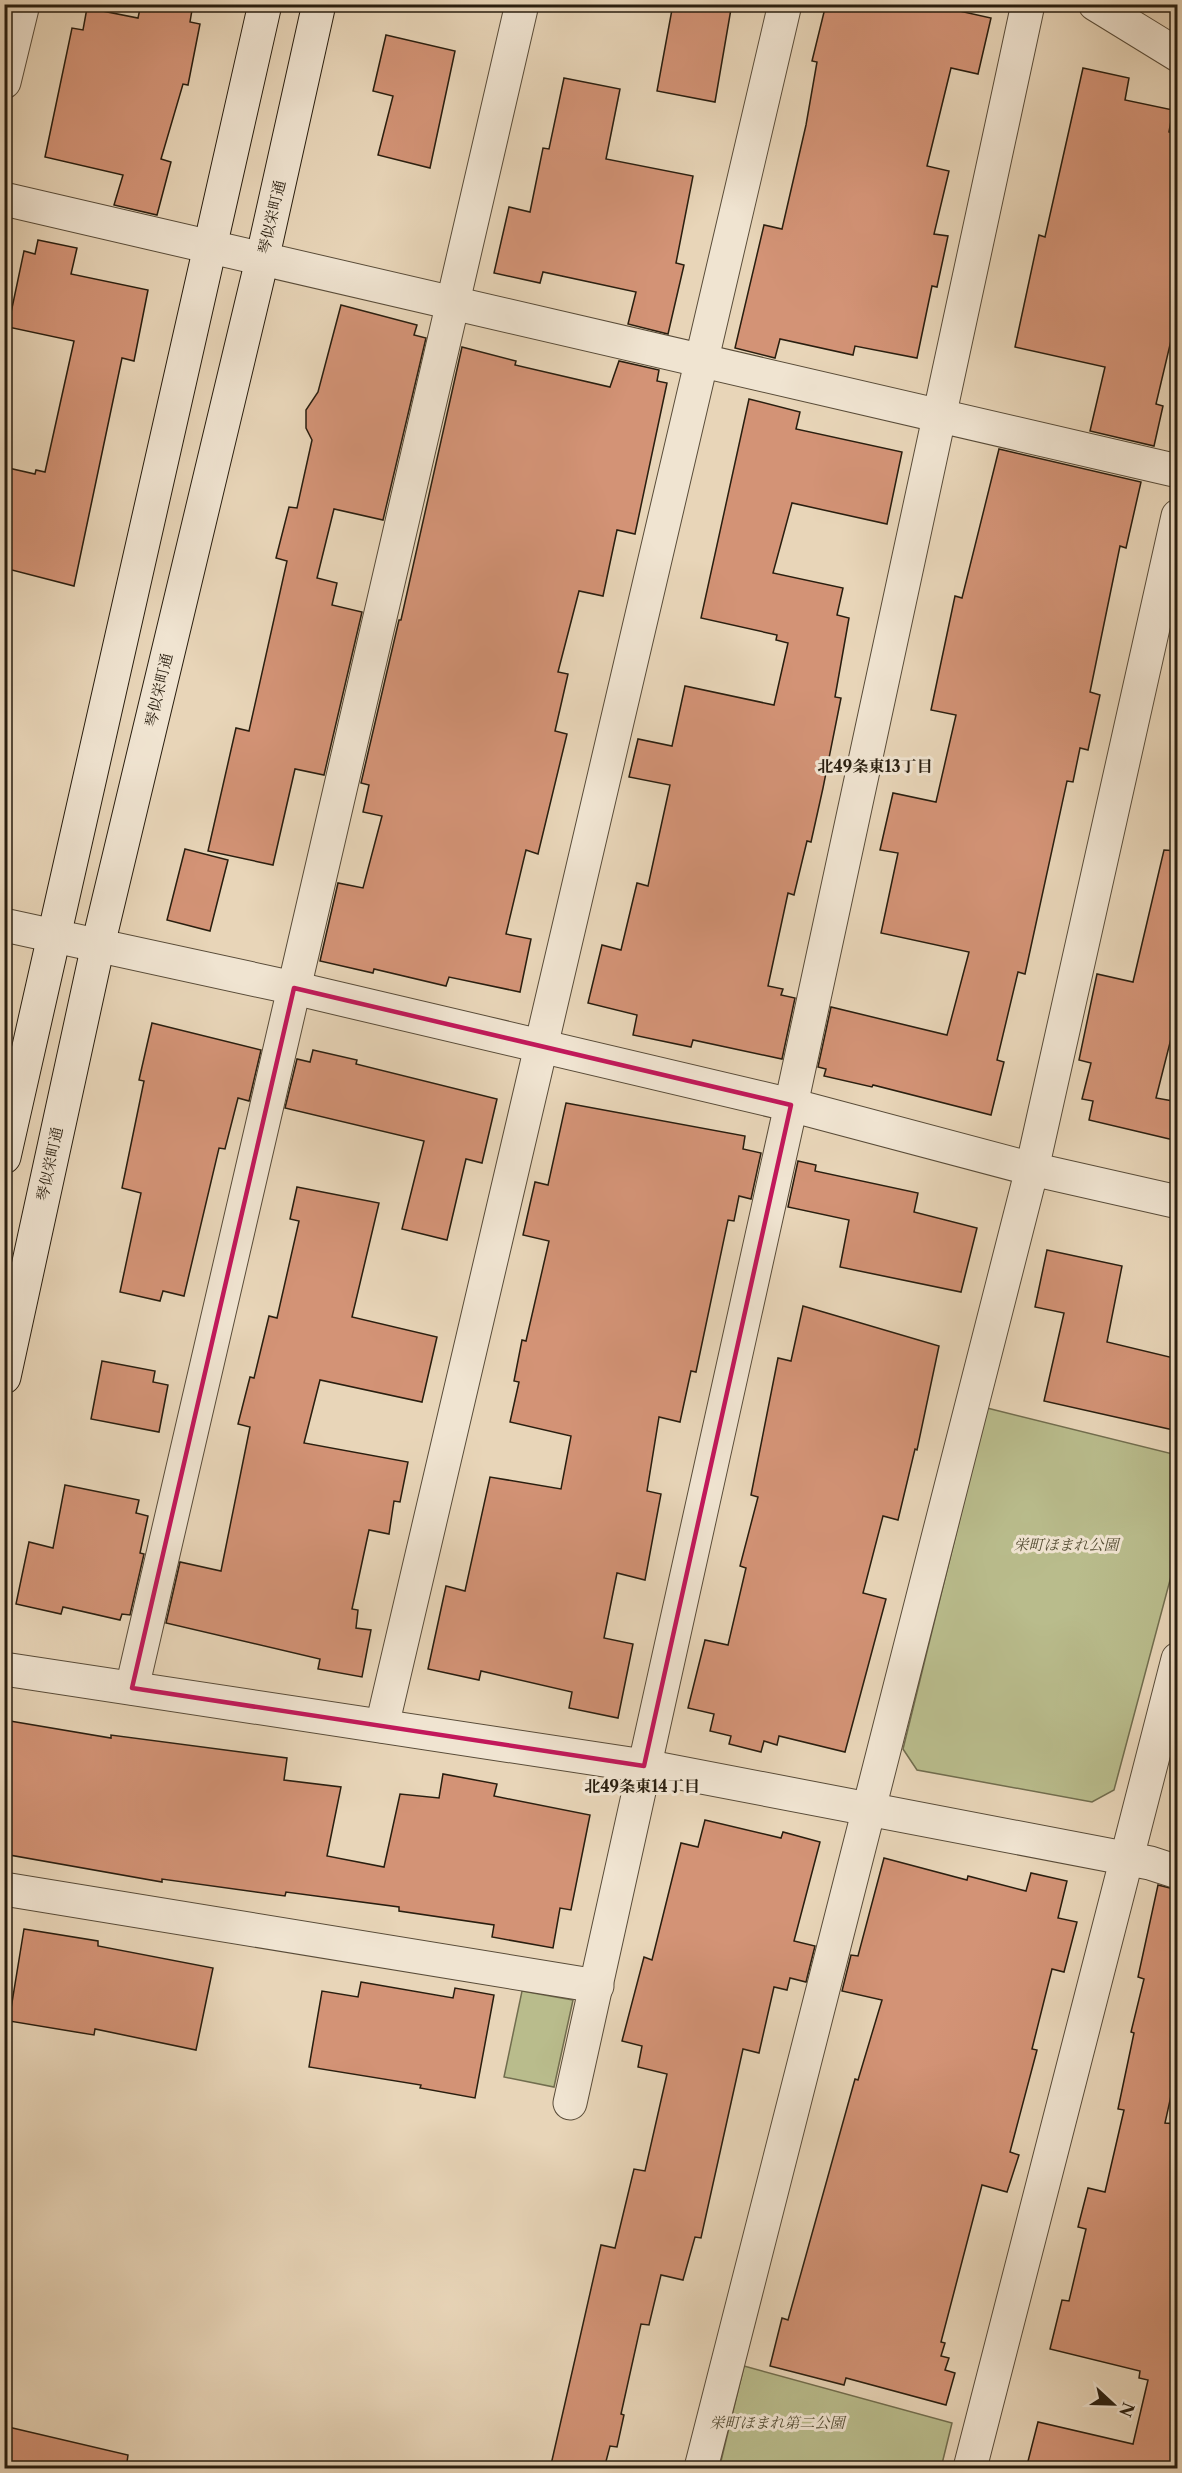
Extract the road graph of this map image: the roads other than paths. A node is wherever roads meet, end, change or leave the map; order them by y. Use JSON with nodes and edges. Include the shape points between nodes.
{"nodes":[{"id":1,"x":23,"y":4,"type":"edge"},
{"id":2,"x":265,"y":4,"type":"edge"},
{"id":3,"x":319,"y":4,"type":"edge"},
{"id":4,"x":522,"y":4,"type":"edge"},
{"id":5,"x":784,"y":4,"type":"edge"},
{"id":6,"x":1028,"y":4,"type":"edge"},
{"id":7,"x":1095,"y":4,"type":"edge"},
{"id":8,"x":1178,"y":55,"type":"edge"},
{"id":9,"x":4,"y":82,"type":"edge"},
{"id":10,"x":4,"y":199,"type":"edge"},
{"id":11,"x":212,"y":248,"type":"junction"},
{"id":12,"x":262,"y":260,"type":"junction"},
{"id":13,"x":453,"y":305,"type":"junction"},
{"id":14,"x":700,"y":361,"type":"junction"},
{"id":15,"x":940,"y":417,"type":"junction"},
{"id":16,"x":1178,"y":471,"type":"edge"},
{"id":17,"x":1178,"y":516,"type":"edge"},
{"id":18,"x":4,"y":925,"type":"edge"},
{"id":19,"x":56,"y":935,"type":"junction"},
{"id":20,"x":98,"y":945,"type":"junction"},
{"id":21,"x":294,"y":987,"type":"junction"},
{"id":22,"x":540,"y":1046,"type":"junction"},
{"id":23,"x":791,"y":1105,"type":"junction"},
{"id":24,"x":4,"y":1157,"type":"edge"},
{"id":25,"x":1032,"y":1169,"type":"junction"},
{"id":26,"x":1178,"y":1202,"type":"edge"},
{"id":27,"x":4,"y":1377,"type":"edge"},
{"id":28,"x":1178,"y":1659,"type":"edge"},
{"id":29,"x":4,"y":1669,"type":"edge"},
{"id":30,"x":132,"y":1688,"type":"junction"},
{"id":31,"x":382,"y":1726,"type":"junction"},
{"id":32,"x":644,"y":1766,"type":"junction"},
{"id":33,"x":868,"y":1808,"type":"junction"},
{"id":34,"x":1128,"y":1859,"type":"junction"},
{"id":35,"x":1178,"y":1872,"type":"edge"},
{"id":36,"x":4,"y":1889,"type":"edge"},
{"id":37,"x":597,"y":1986,"type":"junction"},
{"id":38,"x":570,"y":2103,"type":"dead end"},
{"id":39,"x":701,"y":2469,"type":"edge"},
{"id":40,"x":970,"y":2469,"type":"edge"}],
"edges":[{"from":1,"to":9,"type":"street"},
{"from":2,"to":11,"type":"street"},
{"from":3,"to":12,"type":"street","name":"琴似栄町通"},
{"from":4,"to":13,"type":"street"},
{"from":5,"to":14,"type":"street"},
{"from":6,"to":15,"type":"street"},
{"from":7,"to":8,"type":"street"},
{"from":10,"to":11,"type":"street"},
{"from":11,"to":12,"type":"street"},
{"from":11,"to":19,"type":"street"},
{"from":12,"to":13,"type":"street"},
{"from":12,"to":20,"type":"street","name":"琴似栄町通"},
{"from":13,"to":14,"type":"street"},
{"from":13,"to":21,"type":"street"},
{"from":14,"to":15,"type":"street"},
{"from":14,"to":22,"type":"street"},
{"from":15,"to":16,"type":"street"},
{"from":15,"to":23,"type":"street"},
{"from":17,"to":25,"type":"street"},
{"from":18,"to":19,"type":"street"},
{"from":19,"to":20,"type":"street"},
{"from":19,"to":24,"type":"street"},
{"from":20,"to":21,"type":"street"},
{"from":20,"to":27,"type":"street","name":"琴似栄町通"},
{"from":21,"to":22,"type":"street"},
{"from":21,"to":30,"type":"street"},
{"from":22,"to":23,"type":"street"},
{"from":22,"to":31,"type":"street"},
{"from":23,"to":25,"type":"street"},
{"from":23,"to":32,"type":"street"},
{"from":25,"to":26,"type":"street"},
{"from":25,"to":33,"type":"street"},
{"from":28,"to":34,"type":"street"},
{"from":29,"to":30,"type":"street"},
{"from":30,"to":31,"type":"street"},
{"from":31,"to":32,"type":"street"},
{"from":32,"to":33,"type":"street"},
{"from":32,"to":37,"type":"street"},
{"from":33,"to":34,"type":"street"},
{"from":33,"to":39,"type":"street"},
{"from":34,"to":35,"type":"street"},
{"from":34,"to":40,"type":"street"},
{"from":36,"to":37,"type":"street"},
{"from":37,"to":38,"type":"street"}]}
